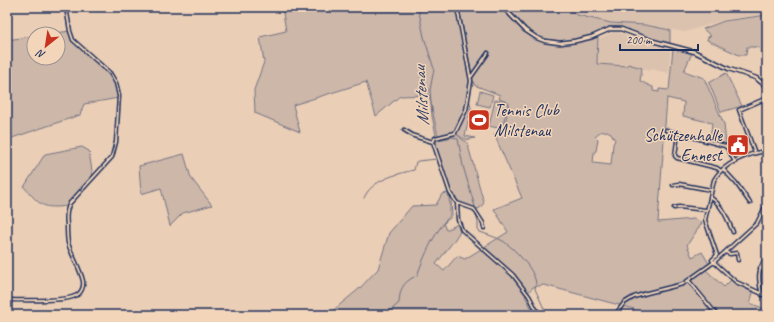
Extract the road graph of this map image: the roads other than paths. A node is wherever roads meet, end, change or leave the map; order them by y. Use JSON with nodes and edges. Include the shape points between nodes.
{"nodes":[{"id":1,"x":66,"y":7,"type":"edge"},
{"id":2,"x":456,"y":7,"type":"edge"},
{"id":3,"x":503,"y":7,"type":"edge"},
{"id":4,"x":488,"y":53,"type":"dead end"},
{"id":5,"x":471,"y":77,"type":"junction"},
{"id":6,"x":767,"y":87,"type":"edge"},
{"id":7,"x":767,"y":98,"type":"edge"},
{"id":8,"x":404,"y":130,"type":"dead end"},
{"id":9,"x":666,"y":130,"type":"dead end"},
{"id":10,"x":678,"y":133,"type":"junction"},
{"id":11,"x":433,"y":142,"type":"junction"},
{"id":12,"x":767,"y":151,"type":"edge"},
{"id":13,"x":755,"y":153,"type":"junction"},
{"id":14,"x":735,"y":162,"type":"junction"},
{"id":15,"x":722,"y":170,"type":"junction"},
{"id":16,"x":673,"y":185,"type":"dead end"},
{"id":17,"x":712,"y":190,"type":"junction"},
{"id":18,"x":710,"y":197,"type":"junction"},
{"id":19,"x":457,"y":203,"type":"junction"},
{"id":20,"x":750,"y":203,"type":"dead end"},
{"id":21,"x":767,"y":203,"type":"edge"},
{"id":22,"x":674,"y":208,"type":"dead end"},
{"id":23,"x":706,"y":210,"type":"junction"},
{"id":24,"x":484,"y":228,"type":"dead end"},
{"id":25,"x":733,"y":232,"type":"dead end"},
{"id":26,"x":725,"y":252,"type":"junction"},
{"id":27,"x":767,"y":256,"type":"edge"},
{"id":28,"x":738,"y":260,"type":"dead end"},
{"id":29,"x":714,"y":262,"type":"junction"},
{"id":30,"x":760,"y":268,"type":"junction"},
{"id":31,"x":767,"y":270,"type":"edge"},
{"id":32,"x":689,"y":281,"type":"junction"},
{"id":33,"x":762,"y":295,"type":"junction"},
{"id":34,"x":767,"y":296,"type":"edge"},
{"id":35,"x":7,"y":300,"type":"edge"},
{"id":36,"x":538,"y":315,"type":"edge"},
{"id":37,"x":615,"y":315,"type":"edge"},
{"id":38,"x":717,"y":315,"type":"edge"}],
"edges":[{"from":1,"to":35,"type":"street","via":[[73,40],[107,70],[116,83],[119,98],[115,149],[110,160],[67,209],[68,242],[83,288],[73,297]]},
{"from":2,"to":5,"type":"street"},
{"from":3,"to":6,"type":"street","via":[[525,30],[545,41],[575,41],[610,29],[621,29],[695,52],[729,70],[756,78]]},
{"from":4,"to":5,"type":"street"},
{"from":5,"to":11,"type":"street","via":[[466,110],[458,128],[454,134],[435,138]]},
{"from":7,"to":13,"type":"street","via":[[739,110]]},
{"from":8,"to":11,"type":"street"},
{"from":9,"to":10,"type":"street"},
{"from":10,"to":14,"type":"street","via":[[725,146]]},
{"from":10,"to":15,"type":"street","via":[[675,156],[677,158]]},
{"from":11,"to":19,"type":"street","via":[[449,192]]},
{"from":12,"to":13,"type":"street"},
{"from":13,"to":14,"type":"street"},
{"from":14,"to":15,"type":"street"},
{"from":15,"to":17,"type":"street","via":[[714,180]]},
{"from":15,"to":20,"type":"street","via":[[736,183]]},
{"from":16,"to":17,"type":"street"},
{"from":17,"to":18,"type":"street"},
{"from":18,"to":23,"type":"street"},
{"from":18,"to":25,"type":"street","via":[[725,213]]},
{"from":19,"to":24,"type":"street","via":[[474,209]]},
{"from":19,"to":36,"type":"street","via":[[458,220],[462,230],[513,275],[529,296]]},
{"from":21,"to":26,"type":"street","via":[[758,223]]},
{"from":22,"to":23,"type":"street"},
{"from":23,"to":29,"type":"street","via":[[704,220],[717,254],[712,260]]},
{"from":26,"to":28,"type":"street","via":[[737,253]]},
{"from":26,"to":29,"type":"street"},
{"from":27,"to":30,"type":"street"},
{"from":29,"to":32,"type":"street"},
{"from":29,"to":33,"type":"street","via":[[736,282]]},
{"from":30,"to":31,"type":"street"},
{"from":30,"to":33,"type":"street"},
{"from":32,"to":37,"type":"street","via":[[634,297],[624,303]]},
{"from":32,"to":38,"type":"street"},
{"from":33,"to":34,"type":"street"}]}
